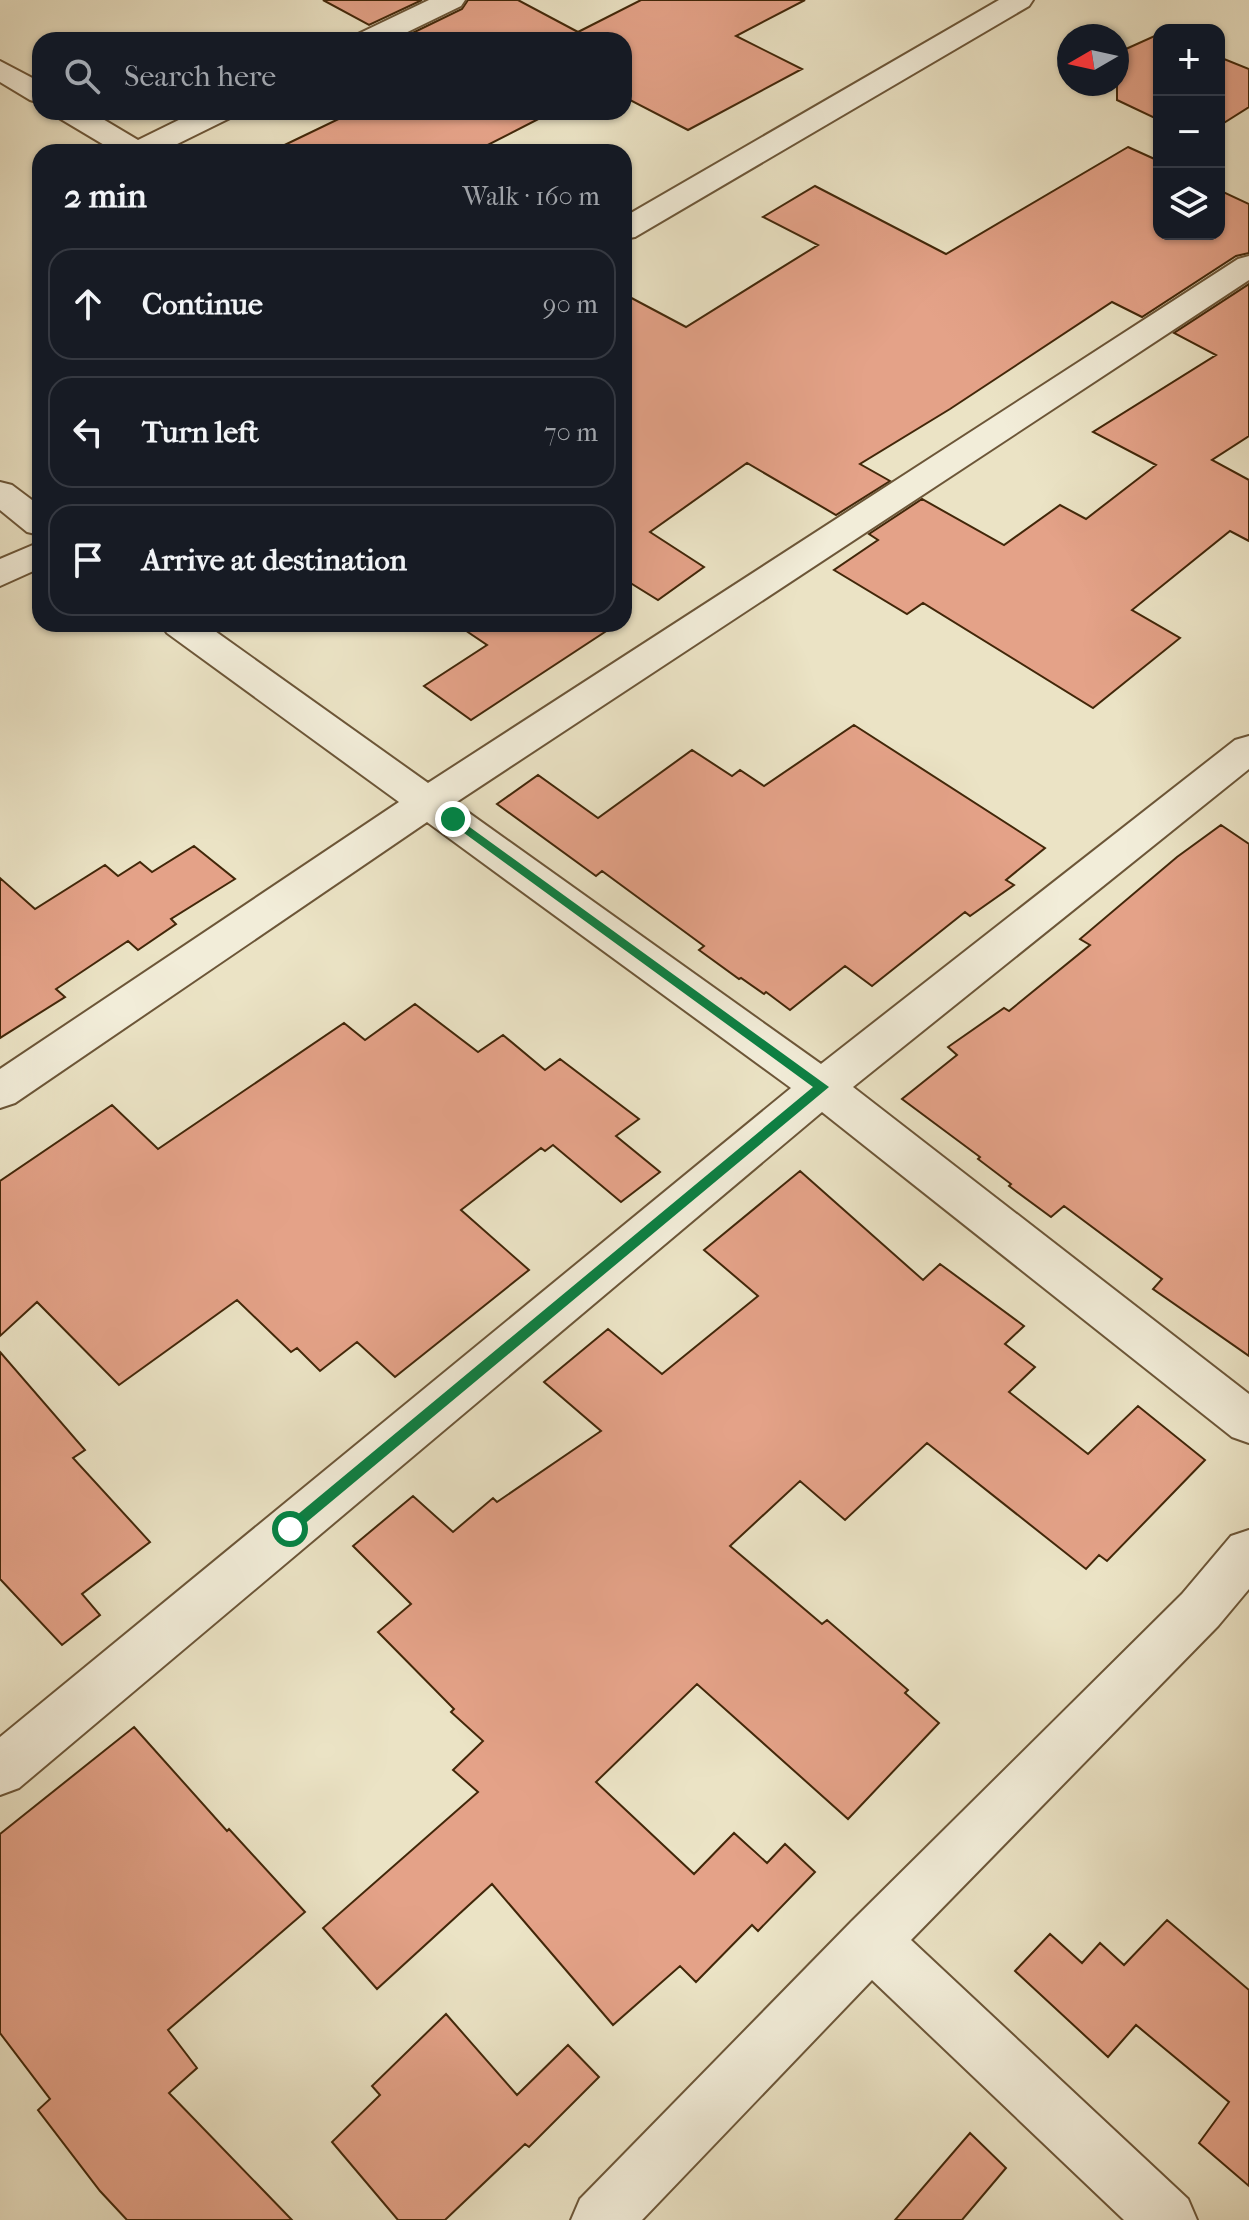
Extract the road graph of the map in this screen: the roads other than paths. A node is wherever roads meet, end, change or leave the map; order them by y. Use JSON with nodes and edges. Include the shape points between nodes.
{"nodes":[{"id":1,"x":451,"y":0,"type":"edge"},
{"id":2,"x":1019,"y":0,"type":"edge"},
{"id":3,"x":385,"y":32,"type":"edge"},
{"id":4,"x":0,"y":70,"type":"edge"},
{"id":5,"x":32,"y":89,"type":"edge"},
{"id":6,"x":83,"y":120,"type":"edge"},
{"id":7,"x":203,"y":120,"type":"edge"},
{"id":8,"x":124,"y":144,"type":"edge"},
{"id":9,"x":153,"y":144,"type":"edge"},
{"id":10,"x":632,"y":225,"type":"edge"},
{"id":11,"x":1249,"y":266,"type":"edge"},
{"id":12,"x":0,"y":493,"type":"edge"},
{"id":13,"x":32,"y":518,"type":"edge"},
{"id":14,"x":32,"y":557,"type":"edge"},
{"id":15,"x":0,"y":574,"type":"edge"},
{"id":16,"x":191,"y":632,"type":"edge"},
{"id":17,"x":1249,"y":749,"type":"edge"},
{"id":18,"x":429,"y":801,"type":"junction"},
{"id":19,"x":822,"y":1087,"type":"junction"},
{"id":20,"x":0,"y":1091,"type":"edge"},
{"id":21,"x":1249,"y":1422,"type":"edge"},
{"id":22,"x":1249,"y":1552,"type":"edge"},
{"id":23,"x":0,"y":1770,"type":"edge"},
{"id":24,"x":871,"y":1941,"type":"junction"},
{"id":25,"x":601,"y":2220,"type":"edge"},
{"id":26,"x":1167,"y":2220,"type":"edge"}],
"edges":[{"from":1,"to":3,"type":"street"},
{"from":2,"to":10,"type":"street"},
{"from":4,"to":5,"type":"street"},
{"from":6,"to":8,"type":"street"},
{"from":7,"to":9,"type":"street"},
{"from":11,"to":18,"type":"street"},
{"from":12,"to":13,"type":"street"},
{"from":14,"to":15,"type":"street"},
{"from":16,"to":18,"type":"street"},
{"from":17,"to":19,"type":"street"},
{"from":18,"to":19,"type":"street"},
{"from":18,"to":20,"type":"street"},
{"from":19,"to":21,"type":"street"},
{"from":19,"to":23,"type":"street"},
{"from":22,"to":24,"type":"street","via":[[1200,1610]]},
{"from":24,"to":25,"type":"street"},
{"from":24,"to":26,"type":"street"}]}
